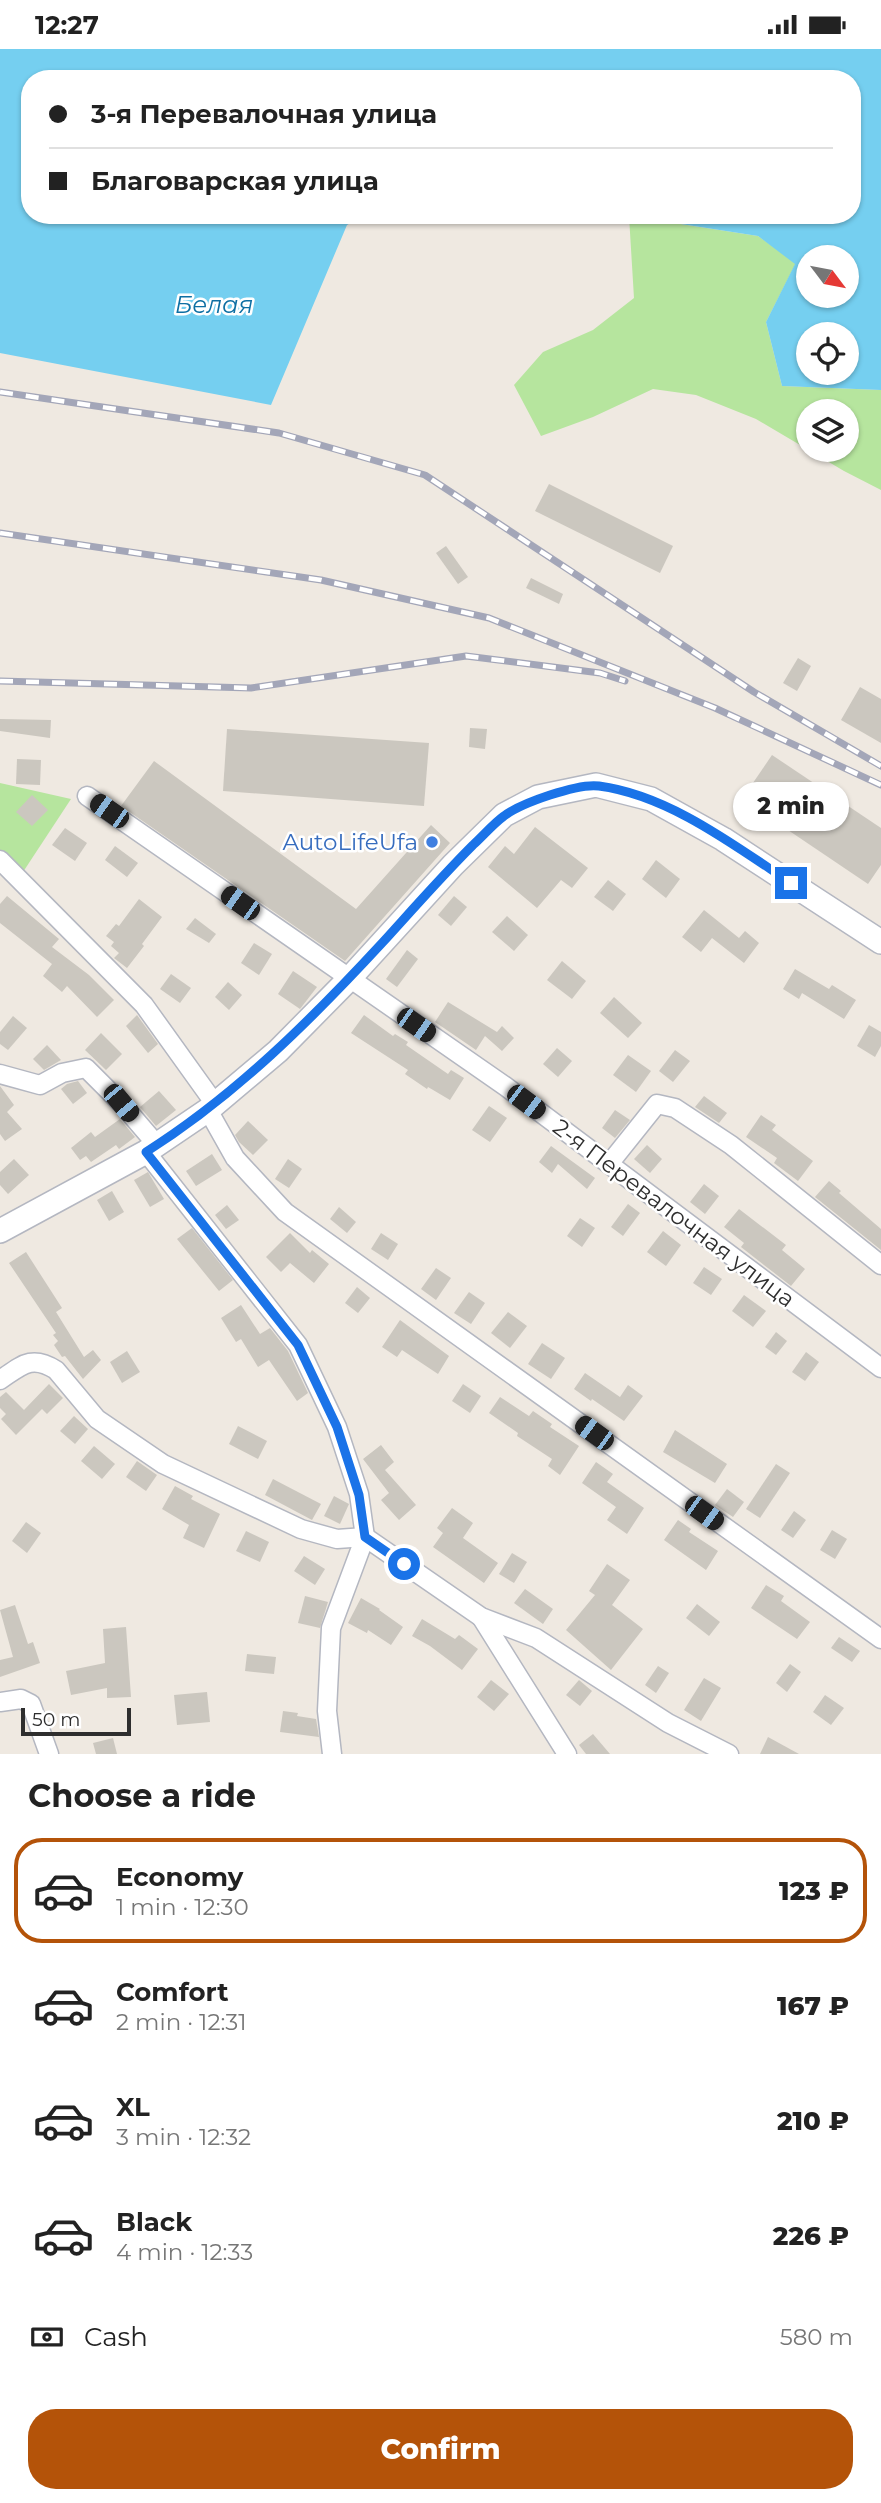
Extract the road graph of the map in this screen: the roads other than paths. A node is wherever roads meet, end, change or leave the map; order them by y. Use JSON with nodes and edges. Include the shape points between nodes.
{"nodes":[{"id":1,"x":87,"y":796,"type":"dead end"},
{"id":2,"x":0,"y":860,"type":"edge"},
{"id":3,"x":881,"y":942,"type":"edge"},
{"id":4,"x":349,"y":979,"type":"junction"},
{"id":5,"x":0,"y":1073,"type":"edge"},
{"id":6,"x":212,"y":1107,"type":"junction"},
{"id":7,"x":151,"y":1149,"type":"junction"},
{"id":8,"x":609,"y":1164,"type":"junction"},
{"id":9,"x":0,"y":1231,"type":"edge"},
{"id":10,"x":881,"y":1265,"type":"edge"},
{"id":11,"x":881,"y":1368,"type":"edge"},
{"id":12,"x":0,"y":1380,"type":"edge"},
{"id":13,"x":365,"y":1537,"type":"junction"},
{"id":14,"x":481,"y":1617,"type":"junction"},
{"id":15,"x":881,"y":1639,"type":"edge"},
{"id":16,"x":0,"y":1702,"type":"edge"},
{"id":17,"x":49,"y":1754,"type":"edge"},
{"id":18,"x":332,"y":1754,"type":"edge"},
{"id":19,"x":567,"y":1754,"type":"edge"},
{"id":20,"x":729,"y":1754,"type":"edge"}],
"edges":[{"from":1,"to":4,"type":"street","name":"2-я Перевалочная улица"},
{"from":2,"to":6,"type":"street","via":[[144,1005]]},
{"from":3,"to":4,"type":"street","via":[[723,839],[651,799],[596,785],[538,797],[505,815]]},
{"from":4,"to":6,"type":"street","via":[[278,1051]]},
{"from":4,"to":8,"type":"street","name":"2-я Перевалочная улица"},
{"from":5,"to":7,"type":"street","via":[[40,1085],[62,1073],[86,1068],[121,1103]]},
{"from":6,"to":7,"type":"street"},
{"from":6,"to":15,"type":"street","via":[[236,1158],[285,1212]]},
{"from":7,"to":9,"type":"street"},
{"from":7,"to":13,"type":"street","via":[[298,1345],[337,1427],[359,1495]]},
{"from":8,"to":10,"type":"street","via":[[657,1104],[675,1108],[731,1145]]},
{"from":8,"to":11,"type":"street","name":"2-я Перевалочная улица"},
{"from":12,"to":13,"type":"street","via":[[25,1363],[38,1361],[56,1370],[97,1419],[163,1464],[302,1528],[337,1539]]},
{"from":13,"to":14,"type":"street"},
{"from":13,"to":18,"type":"street","via":[[331,1628],[327,1711]]},
{"from":14,"to":19,"type":"street"},
{"from":14,"to":20,"type":"street","via":[[536,1638],[668,1723]]},
{"from":16,"to":17,"type":"street","via":[[21,1699],[31,1704]]}]}
